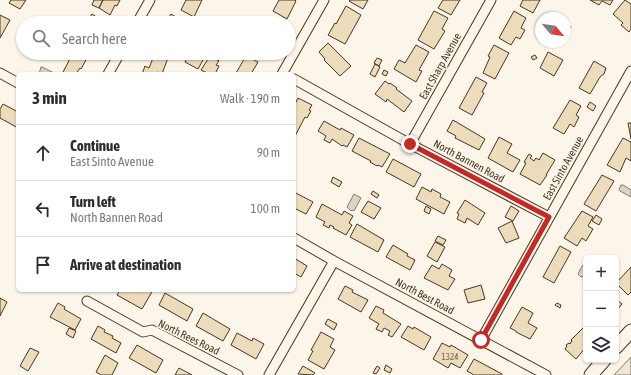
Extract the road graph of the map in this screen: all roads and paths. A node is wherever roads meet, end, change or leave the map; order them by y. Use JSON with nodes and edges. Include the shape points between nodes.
{"nodes":[{"id":1,"x":150,"y":0,"type":"edge"},
{"id":2,"x":324,"y":0,"type":"edge"},
{"id":3,"x":491,"y":0,"type":"edge"},
{"id":4,"x":141,"y":16,"type":"edge"},
{"id":5,"x":296,"y":52,"type":"edge"},
{"id":6,"x":116,"y":60,"type":"edge"},
{"id":7,"x":292,"y":60,"type":"edge"},
{"id":8,"x":109,"y":72,"type":"edge"},
{"id":9,"x":285,"y":72,"type":"edge"},
{"id":10,"x":0,"y":73,"type":"edge"},
{"id":11,"x":630,"y":77,"type":"edge"},
{"id":12,"x":296,"y":80,"type":"edge"},
{"id":13,"x":16,"y":82,"type":"edge"},
{"id":14,"x":410,"y":144,"type":"junction"},
{"id":15,"x":549,"y":217,"type":"junction"},
{"id":16,"x":296,"y":239,"type":"edge"},
{"id":17,"x":334,"y":261,"type":"junction"},
{"id":18,"x":87,"y":301,"type":"dead end"},
{"id":19,"x":631,"y":331,"type":"edge"},
{"id":20,"x":481,"y":340,"type":"junction"},
{"id":21,"x":619,"y":344,"type":"edge"},
{"id":22,"x":601,"y":363,"type":"edge"},
{"id":23,"x":238,"y":375,"type":"edge"},
{"id":24,"x":269,"y":375,"type":"edge"},
{"id":25,"x":546,"y":375,"type":"edge"},
{"id":26,"x":591,"y":375,"type":"edge"}],
"edges":[{"from":1,"to":4,"type":"street"},
{"from":2,"to":5,"type":"street"},
{"from":3,"to":14,"type":"street","name":"East Sharp Avenue"},
{"from":6,"to":8,"type":"street"},
{"from":7,"to":9,"type":"street"},
{"from":10,"to":13,"type":"street"},
{"from":11,"to":15,"type":"street","name":"East Sinto Avenue"},
{"from":12,"to":14,"type":"street","name":"North Bannen Road"},
{"from":14,"to":15,"type":"street","name":"North Bannen Road"},
{"from":15,"to":20,"type":"street","name":"East Sinto Avenue"},
{"from":16,"to":17,"type":"street","name":"North Best Road"},
{"from":17,"to":20,"type":"street","name":"North Best Road"},
{"from":17,"to":24,"type":"street"},
{"from":18,"to":23,"type":"street","name":"North Rees Road","via":[[143,332],[152,330]]},
{"from":19,"to":21,"type":"street"},
{"from":20,"to":25,"type":"street","name":"North Best Road"},
{"from":22,"to":26,"type":"street"}]}
